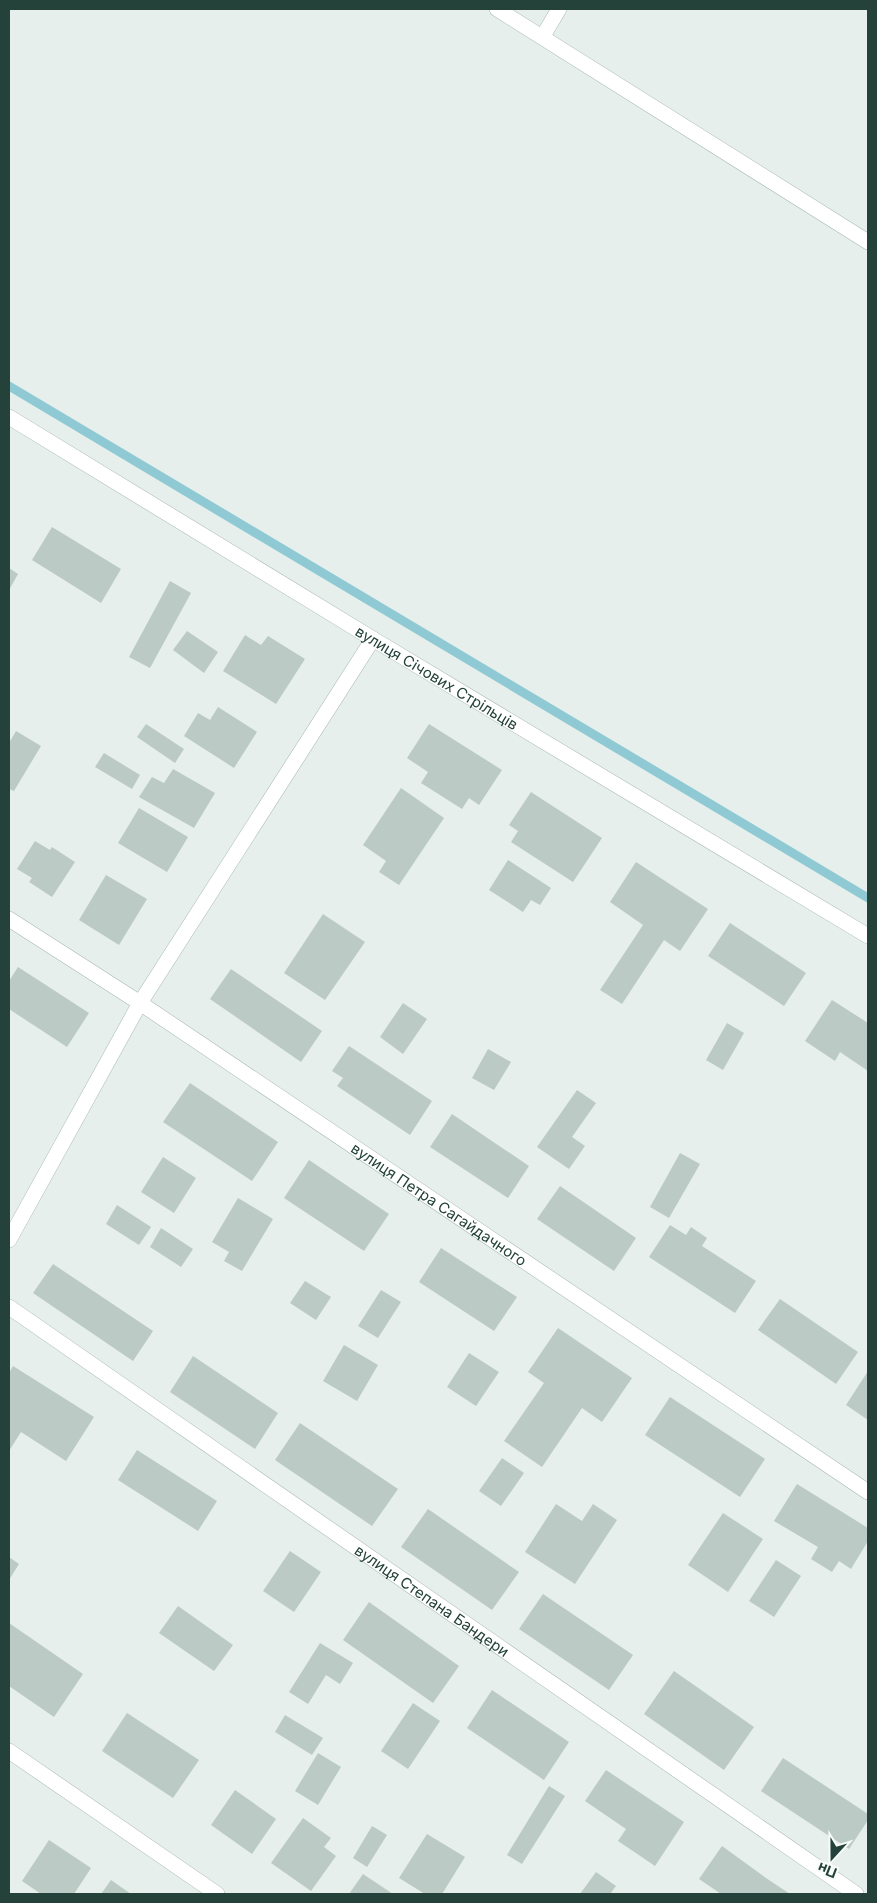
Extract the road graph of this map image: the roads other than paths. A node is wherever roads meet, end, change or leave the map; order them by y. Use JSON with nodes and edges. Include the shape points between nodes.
{"nodes":[{"id":1,"x":497,"y":9,"type":"edge"},
{"id":2,"x":559,"y":9,"type":"edge"},
{"id":3,"x":543,"y":36,"type":"junction"},
{"id":4,"x":868,"y":242,"type":"edge"},
{"id":5,"x":9,"y":417,"type":"edge"},
{"id":6,"x":373,"y":639,"type":"junction"},
{"id":7,"x":9,"y":919,"type":"edge"},
{"id":8,"x":868,"y":936,"type":"edge"},
{"id":9,"x":140,"y":1003,"type":"junction"},
{"id":10,"x":9,"y":1240,"type":"edge"},
{"id":11,"x":9,"y":1307,"type":"edge"},
{"id":12,"x":868,"y":1492,"type":"edge"},
{"id":13,"x":9,"y":1751,"type":"edge"},
{"id":14,"x":217,"y":1894,"type":"edge"},
{"id":15,"x":856,"y":1894,"type":"edge"}],
"edges":[{"from":1,"to":3,"type":"street"},
{"from":2,"to":3,"type":"street"},
{"from":3,"to":4,"type":"street"},
{"from":5,"to":6,"type":"street","name":"вулиця Січових Стрільців"},
{"from":6,"to":8,"type":"street","name":"вулиця Січових Стрільців"},
{"from":6,"to":9,"type":"street"},
{"from":7,"to":9,"type":"street","name":"вулиця Петра Сагайдачного"},
{"from":9,"to":10,"type":"street"},
{"from":9,"to":12,"type":"street","name":"вулиця Петра Сагайдачного"},
{"from":11,"to":15,"type":"street","name":"вулиця Степана Бандери"},
{"from":13,"to":14,"type":"street"}]}
